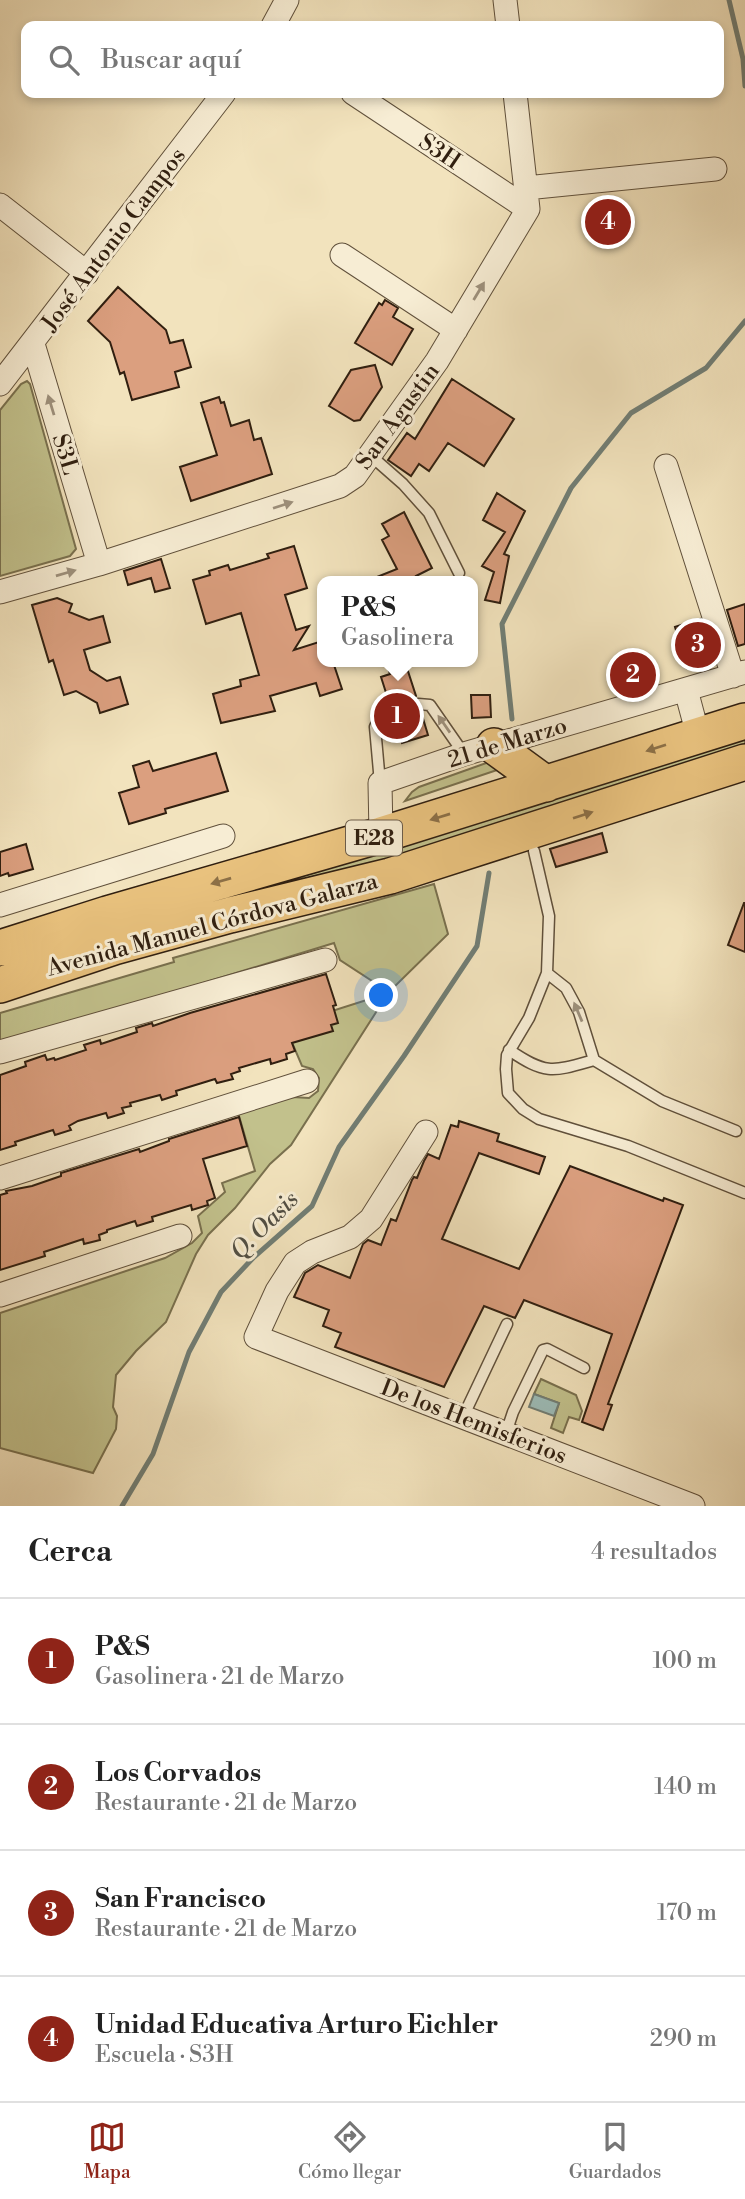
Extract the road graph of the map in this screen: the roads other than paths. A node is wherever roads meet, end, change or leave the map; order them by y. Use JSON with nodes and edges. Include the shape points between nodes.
{"nodes":[{"id":1,"x":287,"y":0,"type":"edge"},
{"id":2,"x":505,"y":0,"type":"edge"},
{"id":3,"x":276,"y":21,"type":"edge"},
{"id":4,"x":507,"y":21,"type":"edge"},
{"id":5,"x":220,"y":98,"type":"edge"},
{"id":6,"x":361,"y":98,"type":"edge"},
{"id":7,"x":516,"y":98,"type":"edge"},
{"id":8,"x":715,"y":169,"type":"dead end"},
{"id":9,"x":527,"y":199,"type":"junction"},
{"id":10,"x":0,"y":205,"type":"edge"},
{"id":11,"x":342,"y":255,"type":"dead end"},
{"id":12,"x":87,"y":273,"type":"junction"},
{"id":13,"x":456,"y":330,"type":"junction"},
{"id":14,"x":33,"y":344,"type":"junction"},
{"id":15,"x":0,"y":384,"type":"edge"},
{"id":16,"x":370,"y":455,"type":"junction"},
{"id":17,"x":666,"y":466,"type":"dead end"},
{"id":18,"x":99,"y":564,"type":"junction"},
{"id":19,"x":459,"y":573,"type":"dead end"},
{"id":20,"x":0,"y":592,"type":"edge"},
{"id":21,"x":739,"y":674,"type":"edge"},
{"id":22,"x":686,"y":690,"type":"junction"},
{"id":23,"x":418,"y":704,"type":"dead end"},
{"id":24,"x":380,"y":716,"type":"dead end"},
{"id":25,"x":745,"y":721,"type":"edge"},
{"id":26,"x":698,"y":734,"type":"junction"},
{"id":27,"x":479,"y":750,"type":"junction"},
{"id":28,"x":734,"y":769,"type":"edge"},
{"id":29,"x":380,"y":783,"type":"junction"},
{"id":30,"x":546,"y":784,"type":"junction"},
{"id":31,"x":381,"y":835,"type":"junction"},
{"id":32,"x":223,"y":836,"type":"dead end"},
{"id":33,"x":532,"y":841,"type":"junction"},
{"id":34,"x":0,"y":905,"type":"edge"},
{"id":35,"x":0,"y":947,"type":"edge"},
{"id":36,"x":325,"y":960,"type":"dead end"},
{"id":37,"x":547,"y":973,"type":"junction"},
{"id":38,"x":0,"y":985,"type":"edge"},
{"id":39,"x":509,"y":1050,"type":"junction"},
{"id":40,"x":0,"y":1052,"type":"edge"},
{"id":41,"x":594,"y":1060,"type":"junction"},
{"id":42,"x":307,"y":1081,"type":"dead end"},
{"id":43,"x":736,"y":1131,"type":"dead end"},
{"id":44,"x":426,"y":1132,"type":"dead end"},
{"id":45,"x":0,"y":1178,"type":"edge"},
{"id":46,"x":745,"y":1193,"type":"edge"},
{"id":47,"x":180,"y":1236,"type":"dead end"},
{"id":48,"x":0,"y":1295,"type":"edge"},
{"id":49,"x":507,"y":1324,"type":"dead end"},
{"id":50,"x":584,"y":1368,"type":"dead end"},
{"id":51,"x":463,"y":1417,"type":"junction"},
{"id":52,"x":506,"y":1433,"type":"junction"},
{"id":53,"x":693,"y":1506,"type":"edge"}],
"edges":[{"from":1,"to":3,"type":"street"},
{"from":2,"to":4,"type":"street"},
{"from":5,"to":12,"type":"street","name":"José Antonio Campos"},
{"from":6,"to":9,"type":"street","name":"S3H"},
{"from":7,"to":9,"type":"street"},
{"from":8,"to":9,"type":"street"},
{"from":13,"to":9,"type":"street","name":"San Agustin","one_way":true},
{"from":10,"to":12,"type":"street"},
{"from":11,"to":13,"type":"street"},
{"from":12,"to":14,"type":"street","name":"José Antonio Campos"},
{"from":13,"to":16,"type":"street","name":"San Agustin"},
{"from":14,"to":15,"type":"street","name":"José Antonio Campos"},
{"from":18,"to":14,"type":"street","name":"S3L","one_way":true},
{"from":18,"to":16,"type":"street","name":"San Agustin","one_way":true,"via":[[340,486],[355,476]]},
{"from":16,"to":19,"type":"lane","via":[[429,513]]},
{"from":17,"to":21,"type":"street"},
{"from":20,"to":18,"type":"street","name":"San Agustin","one_way":true},
{"from":21,"to":22,"type":"street","name":"21 de Marzo"},
{"from":22,"to":26,"type":"street"},
{"from":22,"to":27,"type":"street","name":"21 de Marzo"},
{"from":27,"to":23,"type":"lane","one_way":true,"via":[[430,705]]},
{"from":24,"to":29,"type":"lane","via":[[375,727]]},
{"from":25,"to":26,"type":"main road","name":"Avenida Manuel Córdova Galarza","number":"E28"},
{"from":26,"to":30,"type":"main road","name":"Avenida Manuel Córdova Galarza","number":"E28","one_way":true},
{"from":27,"to":29,"type":"street","name":"21 de Marzo"},
{"from":27,"to":30,"type":"main road"},
{"from":33,"to":28,"type":"main road","name":"Avenida Manuel Córdova Galarza","number":"E28","one_way":true},
{"from":29,"to":31,"type":"street"},
{"from":30,"to":31,"type":"main road","name":"Avenida Manuel Córdova Galarza","number":"E28","one_way":true},
{"from":31,"to":35,"type":"main road","name":"Avenida Manuel Córdova Galarza","number":"E28","one_way":true},
{"from":32,"to":34,"type":"street"},
{"from":33,"to":37,"type":"lane","via":[[549,916]]},
{"from":33,"to":38,"type":"main road","name":"Avenida Manuel Córdova Galarza","number":"E28","via":[[230,915]]},
{"from":36,"to":40,"type":"street"},
{"from":37,"to":39,"type":"lane","via":[[529,1018]]},
{"from":41,"to":37,"type":"lane","one_way":true,"via":[[579,1012],[566,988]]},
{"from":39,"to":41,"type":"lane","via":[[554,1071]]},
{"from":39,"to":46,"type":"lane","via":[[509,1093],[539,1119],[628,1146]]},
{"from":41,"to":43,"type":"lane","via":[[662,1101]]},
{"from":42,"to":45,"type":"street"},
{"from":44,"to":51,"type":"street","name":"De los Hemisferios","via":[[371,1219],[350,1237],[295,1264],[256,1337]]},
{"from":47,"to":48,"type":"street"},
{"from":49,"to":51,"type":"lane"},
{"from":50,"to":52,"type":"lane","via":[[543,1350]]},
{"from":51,"to":52,"type":"street","name":"De los Hemisferios"},
{"from":52,"to":53,"type":"street","name":"De los Hemisferios"}]}
